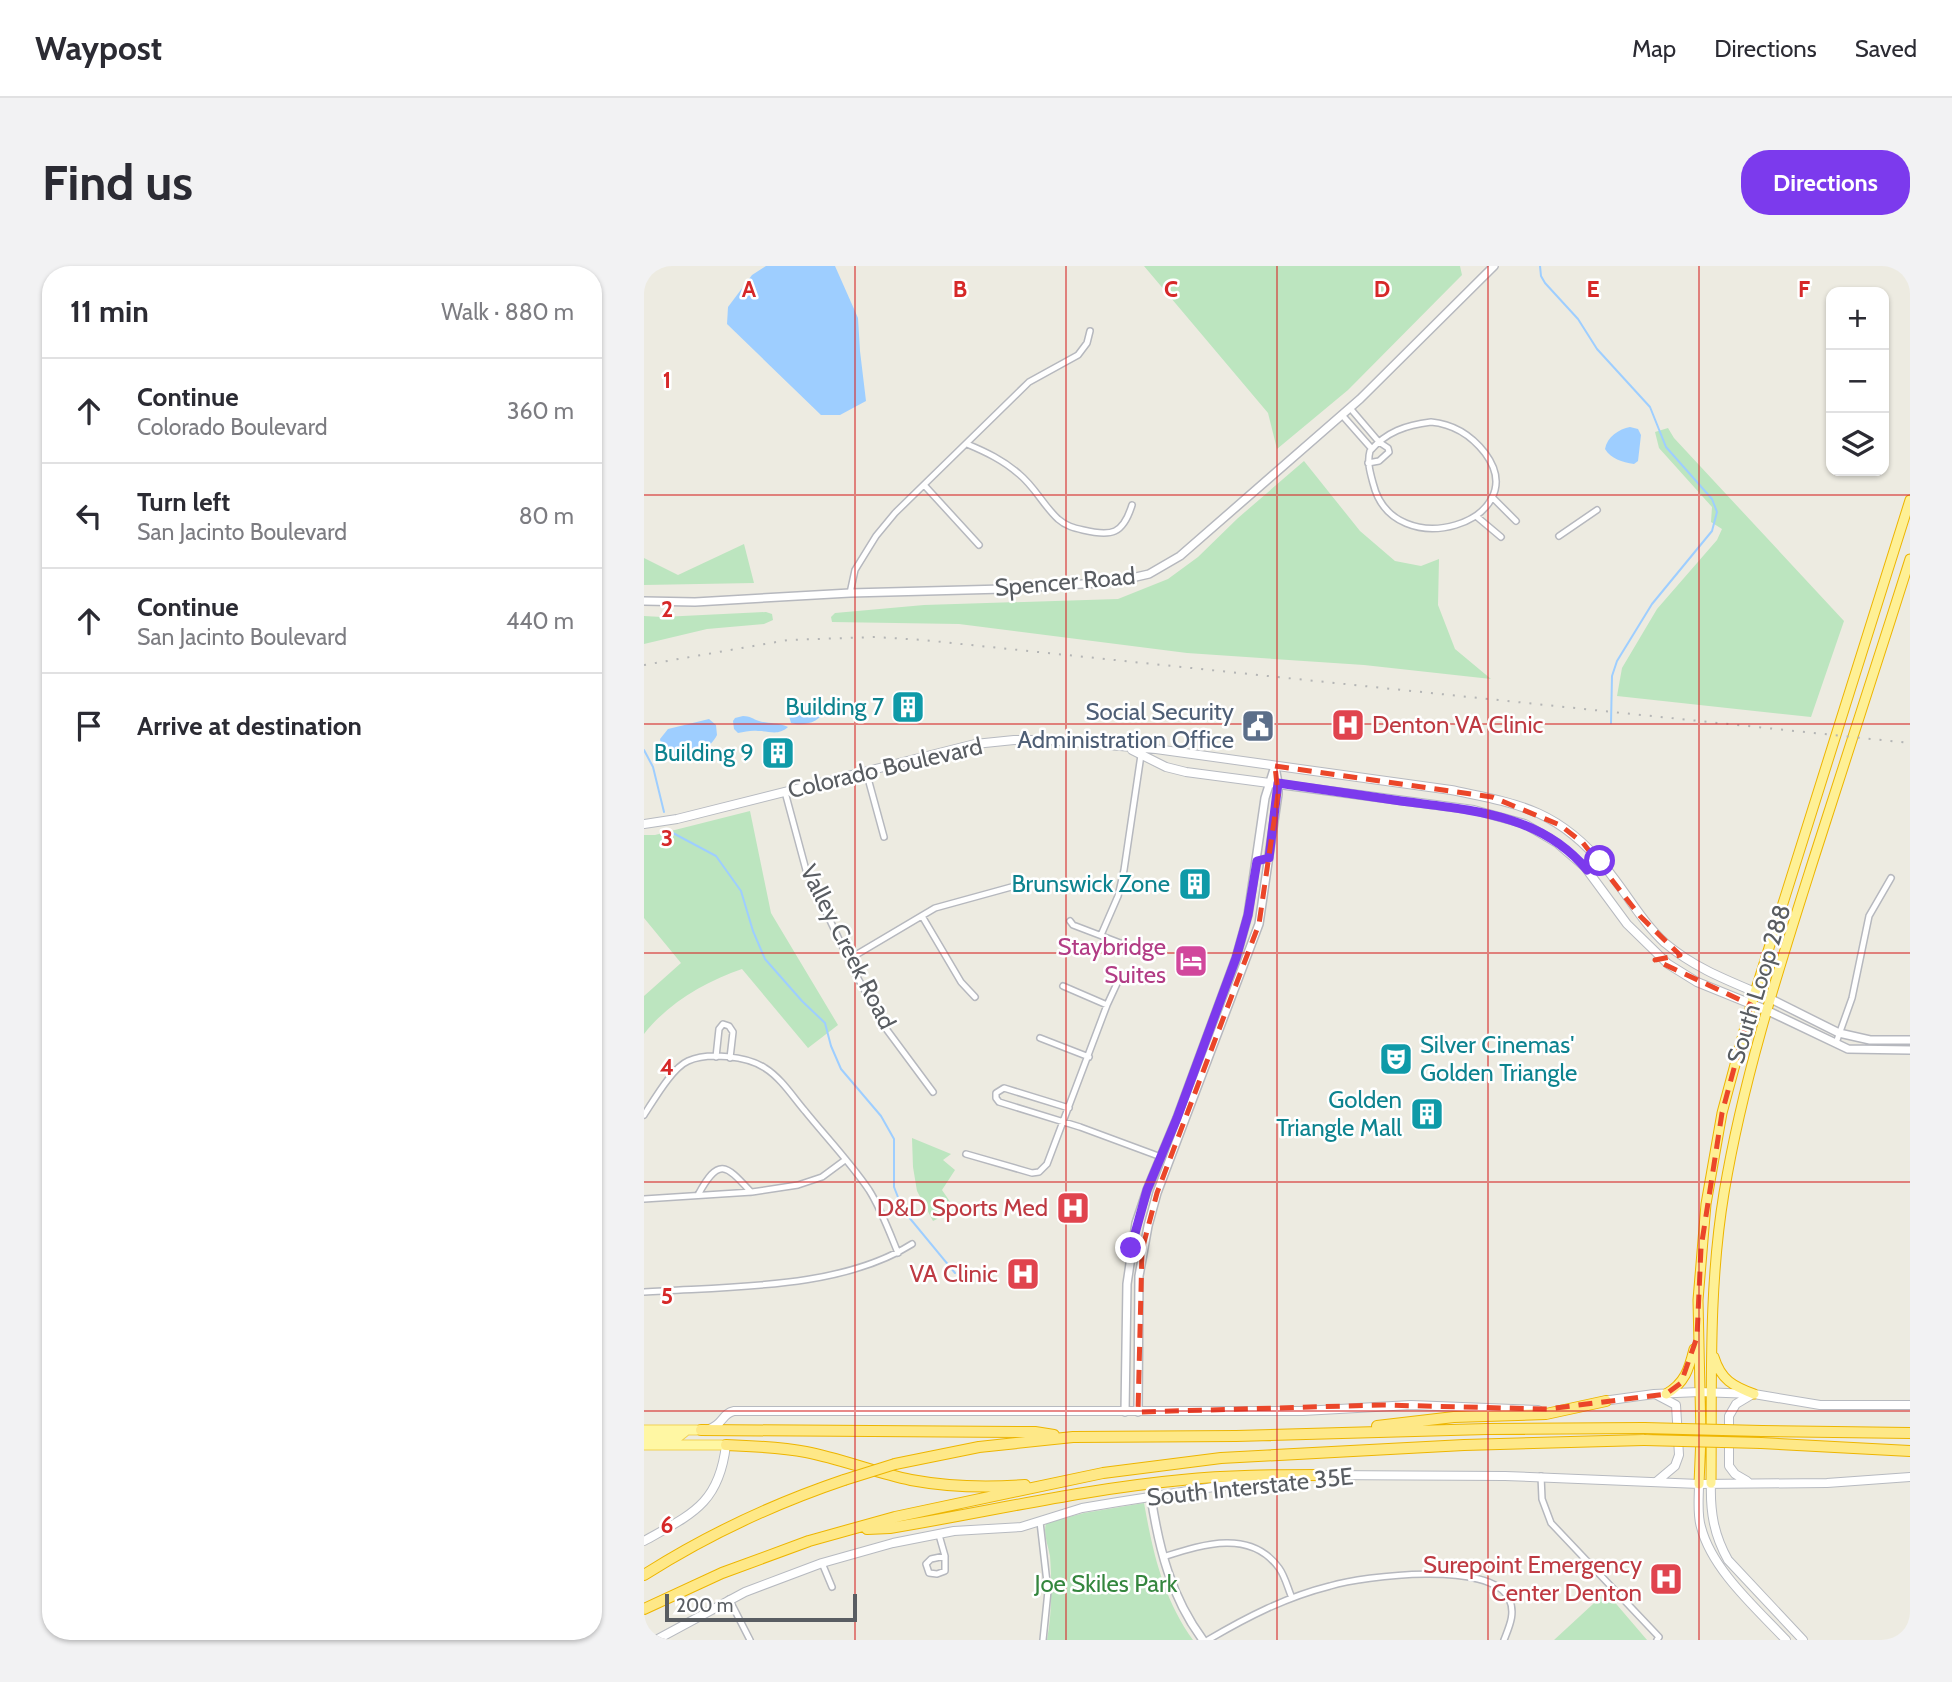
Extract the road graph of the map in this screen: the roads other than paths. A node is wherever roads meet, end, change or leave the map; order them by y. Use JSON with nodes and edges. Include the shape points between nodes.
{"nodes":[{"id":1,"x":1493,"y":266,"type":"edge"},
{"id":2,"x":1090,"y":331,"type":"dead end"},
{"id":3,"x":1350,"y":408,"type":"junction"},
{"id":4,"x":1342,"y":415,"type":"junction"},
{"id":5,"x":1379,"y":442,"type":"junction"},
{"id":6,"x":967,"y":444,"type":"junction"},
{"id":7,"x":1372,"y":449,"type":"junction"},
{"id":8,"x":1368,"y":463,"type":"junction"},
{"id":9,"x":925,"y":486,"type":"junction"},
{"id":10,"x":1492,"y":498,"type":"junction"},
{"id":11,"x":1910,"y":500,"type":"edge"},
{"id":12,"x":1132,"y":505,"type":"dead end"},
{"id":13,"x":1597,"y":510,"type":"dead end"},
{"id":14,"x":1476,"y":516,"type":"junction"},
{"id":15,"x":1516,"y":521,"type":"dead end"},
{"id":16,"x":1559,"y":536,"type":"dead end"},
{"id":17,"x":1501,"y":537,"type":"dead end"},
{"id":18,"x":979,"y":545,"type":"dead end"},
{"id":19,"x":1910,"y":559,"type":"edge"},
{"id":20,"x":850,"y":593,"type":"junction"},
{"id":21,"x":644,"y":601,"type":"edge"},
{"id":22,"x":1129,"y":749,"type":"junction"},
{"id":23,"x":1141,"y":755,"type":"junction"},
{"id":24,"x":1275,"y":766,"type":"junction"},
{"id":25,"x":866,"y":771,"type":"junction"},
{"id":26,"x":1268,"y":782,"type":"junction"},
{"id":27,"x":1278,"y":783,"type":"junction"},
{"id":28,"x":785,"y":792,"type":"junction"},
{"id":29,"x":644,"y":824,"type":"edge"},
{"id":30,"x":884,"y":837,"type":"dead end"},
{"id":31,"x":1269,"y":858,"type":"junction"},
{"id":32,"x":1257,"y":861,"type":"junction"},
{"id":33,"x":1600,"y":861,"type":"junction"},
{"id":34,"x":1268,"y":868,"type":"junction"},
{"id":35,"x":1587,"y":870,"type":"junction"},
{"id":36,"x":1891,"y":878,"type":"dead end"},
{"id":37,"x":1015,"y":886,"type":"dead end"},
{"id":38,"x":922,"y":916,"type":"junction"},
{"id":39,"x":1070,"y":921,"type":"dead end"},
{"id":40,"x":1627,"y":924,"type":"junction"},
{"id":41,"x":1101,"y":935,"type":"junction"},
{"id":42,"x":1136,"y":949,"type":"dead end"},
{"id":43,"x":1680,"y":955,"type":"junction"},
{"id":44,"x":849,"y":959,"type":"junction"},
{"id":45,"x":1120,"y":977,"type":"dead end"},
{"id":46,"x":1063,"y":986,"type":"dead end"},
{"id":47,"x":1755,"y":992,"type":"junction"},
{"id":48,"x":975,"y":998,"type":"dead end"},
{"id":49,"x":1769,"y":998,"type":"junction"},
{"id":50,"x":1107,"y":1005,"type":"junction"},
{"id":51,"x":1751,"y":1005,"type":"junction"},
{"id":52,"x":1766,"y":1010,"type":"junction"},
{"id":53,"x":1213,"y":1018,"type":"junction"},
{"id":54,"x":1223,"y":1021,"type":"junction"},
{"id":55,"x":1839,"y":1033,"type":"junction"},
{"id":56,"x":1040,"y":1038,"type":"dead end"},
{"id":57,"x":1910,"y":1040,"type":"edge"},
{"id":58,"x":1836,"y":1043,"type":"junction"},
{"id":59,"x":1910,"y":1050,"type":"edge"},
{"id":60,"x":716,"y":1057,"type":"junction"},
{"id":61,"x":1089,"y":1057,"type":"junction"},
{"id":62,"x":730,"y":1058,"type":"junction"},
{"id":63,"x":933,"y":1092,"type":"dead end"},
{"id":64,"x":1069,"y":1108,"type":"junction"},
{"id":65,"x":644,"y":1115,"type":"edge"},
{"id":66,"x":1063,"y":1122,"type":"junction"},
{"id":67,"x":1165,"y":1146,"type":"junction"},
{"id":68,"x":1175,"y":1149,"type":"junction"},
{"id":69,"x":966,"y":1154,"type":"dead end"},
{"id":70,"x":1161,"y":1157,"type":"junction"},
{"id":71,"x":1172,"y":1158,"type":"junction"},
{"id":72,"x":845,"y":1160,"type":"junction"},
{"id":73,"x":752,"y":1192,"type":"junction"},
{"id":74,"x":1708,"y":1193,"type":"junction"},
{"id":75,"x":698,"y":1195,"type":"junction"},
{"id":76,"x":1724,"y":1195,"type":"junction"},
{"id":77,"x":644,"y":1199,"type":"edge"},
{"id":78,"x":1706,"y":1204,"type":"junction"},
{"id":79,"x":1722,"y":1206,"type":"junction"},
{"id":80,"x":912,"y":1244,"type":"dead end"},
{"id":81,"x":1131,"y":1248,"type":"junction"},
{"id":82,"x":1142,"y":1250,"type":"junction"},
{"id":83,"x":898,"y":1252,"type":"junction"},
{"id":84,"x":644,"y":1292,"type":"edge"},
{"id":85,"x":1698,"y":1337,"type":"junction"},
{"id":86,"x":1711,"y":1347,"type":"junction"},
{"id":87,"x":1699,"y":1392,"type":"junction"},
{"id":88,"x":1711,"y":1392,"type":"junction"},
{"id":89,"x":1654,"y":1394,"type":"junction"},
{"id":90,"x":1666,"y":1394,"type":"junction"},
{"id":91,"x":1754,"y":1394,"type":"junction"},
{"id":92,"x":1606,"y":1401,"type":"junction"},
{"id":93,"x":1910,"y":1405,"type":"edge"},
{"id":94,"x":1125,"y":1412,"type":"junction"},
{"id":95,"x":1138,"y":1412,"type":"junction"},
{"id":96,"x":644,"y":1430,"type":"edge"},
{"id":97,"x":687,"y":1430,"type":"junction"},
{"id":98,"x":701,"y":1430,"type":"junction"},
{"id":99,"x":1318,"y":1433,"type":"junction"},
{"id":100,"x":1910,"y":1433,"type":"edge"},
{"id":101,"x":1073,"y":1437,"type":"junction"},
{"id":102,"x":644,"y":1439,"type":"edge"},
{"id":103,"x":726,"y":1445,"type":"junction"},
{"id":104,"x":644,"y":1446,"type":"edge"},
{"id":105,"x":1910,"y":1451,"type":"edge"},
{"id":106,"x":1321,"y":1475,"type":"junction"},
{"id":107,"x":1541,"y":1476,"type":"junction"},
{"id":108,"x":1910,"y":1477,"type":"edge"},
{"id":109,"x":1656,"y":1482,"type":"junction"},
{"id":110,"x":1711,"y":1483,"type":"junction"},
{"id":111,"x":1750,"y":1483,"type":"junction"},
{"id":112,"x":1048,"y":1484,"type":"junction"},
{"id":113,"x":1699,"y":1484,"type":"junction"},
{"id":114,"x":1151,"y":1497,"type":"junction"},
{"id":115,"x":1040,"y":1522,"type":"junction"},
{"id":116,"x":848,"y":1530,"type":"junction"},
{"id":117,"x":939,"y":1535,"type":"junction"},
{"id":118,"x":644,"y":1541,"type":"edge"},
{"id":119,"x":945,"y":1556,"type":"dead end"},
{"id":120,"x":1163,"y":1557,"type":"junction"},
{"id":121,"x":822,"y":1563,"type":"junction"},
{"id":122,"x":644,"y":1575,"type":"edge"},
{"id":123,"x":832,"y":1587,"type":"dead end"},
{"id":124,"x":1292,"y":1598,"type":"junction"},
{"id":125,"x":729,"y":1599,"type":"junction"},
{"id":126,"x":1771,"y":1606,"type":"junction"},
{"id":127,"x":644,"y":1609,"type":"edge"},
{"id":128,"x":1764,"y":1616,"type":"junction"},
{"id":129,"x":656,"y":1640,"type":"edge"},
{"id":130,"x":750,"y":1640,"type":"edge"},
{"id":131,"x":1043,"y":1640,"type":"edge"},
{"id":132,"x":1205,"y":1640,"type":"edge"},
{"id":133,"x":1504,"y":1640,"type":"edge"},
{"id":134,"x":1657,"y":1640,"type":"edge"},
{"id":135,"x":1786,"y":1640,"type":"edge"},
{"id":136,"x":1803,"y":1640,"type":"edge"}],
"edges":[{"from":1,"to":3,"type":"street","name":"Spencer Road"},
{"from":2,"to":6,"type":"street","via":[[1078,355],[1029,382]]},
{"from":3,"to":4,"type":"street","name":"Spencer Road"},
{"from":3,"to":5,"type":"street"},
{"from":4,"to":7,"type":"street"},
{"from":4,"to":20,"type":"street","name":"Spencer Road","via":[[1180,556],[1149,574],[1114,582]]},
{"from":5,"to":7,"type":"street"},
{"from":5,"to":8,"type":"street","via":[[1388,448],[1387,455]]},
{"from":5,"to":10,"type":"street","via":[[1418,423],[1458,429],[1476,442],[1490,461],[1495,481]]},
{"from":6,"to":9,"type":"street"},
{"from":6,"to":12,"type":"street","via":[[1008,464],[1068,526],[1111,533],[1120,529]]},
{"from":7,"to":8,"type":"street"},
{"from":8,"to":14,"type":"street","via":[[1380,501],[1404,522],[1441,529]]},
{"from":9,"to":18,"type":"street"},
{"from":9,"to":20,"type":"street","via":[[876,536],[855,570]]},
{"from":10,"to":14,"type":"street"},
{"from":10,"to":15,"type":"street"},
{"from":11,"to":47,"type":"highway","name":"South Loop 288"},
{"from":13,"to":16,"type":"street"},
{"from":14,"to":17,"type":"street"},
{"from":19,"to":49,"type":"highway","name":"South Loop 288"},
{"from":20,"to":21,"type":"street","name":"Spencer Road"},
{"from":22,"to":23,"type":"main road","name":"Colorado Boulevard"},
{"from":22,"to":24,"type":"main road","name":"Colorado Boulevard"},
{"from":22,"to":25,"type":"main road","name":"Colorado Boulevard","via":[[1076,741],[1014,740],[951,749]]},
{"from":23,"to":26,"type":"main road","name":"Colorado Boulevard","via":[[1186,772]]},
{"from":23,"to":41,"type":"street","via":[[1124,870]]},
{"from":24,"to":26,"type":"street"},
{"from":24,"to":27,"type":"street"},
{"from":24,"to":33,"type":"main road","name":"Colorado Boulevard","via":[[1514,803],[1549,817]]},
{"from":25,"to":28,"type":"main road","name":"Colorado Boulevard"},
{"from":25,"to":30,"type":"street"},
{"from":26,"to":27,"type":"main road","name":"Colorado Boulevard"},
{"from":26,"to":32,"type":"street"},
{"from":27,"to":31,"type":"street"},
{"from":27,"to":35,"type":"main road","name":"Colorado Boulevard","via":[[1512,819],[1557,843]]},
{"from":28,"to":29,"type":"main road","name":"Colorado Boulevard"},
{"from":28,"to":44,"type":"street","name":"Valley Creek Road","via":[[806,870]]},
{"from":31,"to":32,"type":"street"},
{"from":31,"to":34,"type":"street"},
{"from":32,"to":34,"type":"street"},
{"from":32,"to":53,"type":"street","via":[[1246,923]]},
{"from":33,"to":35,"type":"main road"},
{"from":33,"to":43,"type":"main road","name":"Colorado Boulevard","via":[[1640,916]]},
{"from":34,"to":54,"type":"street","via":[[1259,924]]},
{"from":35,"to":40,"type":"main road","name":"Colorado Boulevard"},
{"from":36,"to":55,"type":"street","via":[[1869,916],[1852,998]]},
{"from":37,"to":38,"type":"street","via":[[952,901]]},
{"from":38,"to":44,"type":"street"},
{"from":38,"to":48,"type":"street"},
{"from":39,"to":41,"type":"street"},
{"from":40,"to":43,"type":"main road","via":[[1662,954]]},
{"from":40,"to":51,"type":"main road","name":"Colorado Boulevard","via":[[1682,975]]},
{"from":41,"to":42,"type":"street"},
{"from":43,"to":47,"type":"main road","name":"Colorado Boulevard"},
{"from":44,"to":63,"type":"street","name":"Valley Creek Road","via":[[887,1030]]},
{"from":45,"to":50,"type":"street"},
{"from":46,"to":50,"type":"street"},
{"from":47,"to":49,"type":"main road","name":"Colorado Boulevard"},
{"from":47,"to":51,"type":"highway","name":"South Loop 288"},
{"from":49,"to":52,"type":"highway","name":"South Loop 288"},
{"from":49,"to":55,"type":"street","name":"Colorado Boulevard"},
{"from":50,"to":61,"type":"street"},
{"from":51,"to":52,"type":"main road","name":"Colorado Boulevard"},
{"from":51,"to":74,"type":"highway","name":"South Loop 288","via":[[1722,1113]]},
{"from":52,"to":58,"type":"street","name":"Colorado Boulevard"},
{"from":52,"to":76,"type":"highway","name":"South Loop 288","via":[[1739,1111]]},
{"from":53,"to":54,"type":"street"},
{"from":53,"to":67,"type":"street"},
{"from":54,"to":68,"type":"street"},
{"from":55,"to":57,"type":"street","name":"Colorado Boulevard","via":[[1870,1040]]},
{"from":55,"to":58,"type":"street"},
{"from":56,"to":61,"type":"street"},
{"from":58,"to":59,"type":"street","name":"Colorado Boulevard","via":[[1856,1050]]},
{"from":60,"to":62,"type":"street"},
{"from":60,"to":62,"type":"street","via":[[723,1024],[733,1032]]},
{"from":60,"to":65,"type":"street","via":[[682,1065]]},
{"from":61,"to":64,"type":"street"},
{"from":62,"to":72,"type":"street","via":[[765,1068]]},
{"from":64,"to":66,"type":"street"},
{"from":64,"to":66,"type":"street","via":[[1004,1088],[996,1093],[999,1102]]},
{"from":66,"to":69,"type":"street","via":[[1047,1164],[1039,1172]]},
{"from":66,"to":70,"type":"street"},
{"from":67,"to":68,"type":"street"},
{"from":67,"to":70,"type":"street"},
{"from":68,"to":71,"type":"street"},
{"from":70,"to":71,"type":"street"},
{"from":70,"to":81,"type":"street"},
{"from":71,"to":82,"type":"street"},
{"from":72,"to":73,"type":"street","via":[[822,1177]]},
{"from":72,"to":83,"type":"street","via":[[870,1192]]},
{"from":73,"to":75,"type":"street"},
{"from":73,"to":75,"type":"street","via":[[724,1167],[716,1169]]},
{"from":74,"to":76,"type":"highway"},
{"from":74,"to":78,"type":"highway","name":"South Loop 288"},
{"from":75,"to":77,"type":"street"},
{"from":76,"to":79,"type":"highway","name":"South Loop 288"},
{"from":78,"to":79,"type":"highway"},
{"from":78,"to":85,"type":"highway","name":"South Loop 288"},
{"from":79,"to":86,"type":"highway","name":"South Loop 288"},
{"from":80,"to":83,"type":"street"},
{"from":81,"to":82,"type":"street"},
{"from":81,"to":94,"type":"street"},
{"from":82,"to":95,"type":"street"},
{"from":83,"to":84,"type":"street","via":[[812,1278]]},
{"from":85,"to":87,"type":"highway","name":"South Loop 288"},
{"from":85,"to":90,"type":"highway","via":[[1686,1376]]},
{"from":86,"to":88,"type":"highway","name":"South Loop 288"},
{"from":86,"to":91,"type":"highway","via":[[1722,1376]]},
{"from":87,"to":88,"type":"main road"},
{"from":87,"to":90,"type":"main road"},
{"from":87,"to":113,"type":"highway","name":"South Loop 288"},
{"from":88,"to":91,"type":"main road"},
{"from":88,"to":110,"type":"highway","name":"South Loop 288"},
{"from":89,"to":90,"type":"main road"},
{"from":89,"to":92,"type":"main road"},
{"from":89,"to":109,"type":"main road","via":[[1676,1405],[1679,1455],[1675,1466]]},
{"from":91,"to":93,"type":"main road","via":[[1821,1405]]},
{"from":91,"to":111,"type":"main road","via":[[1736,1404],[1729,1416],[1729,1466]]},
{"from":92,"to":95,"type":"main road","via":[[1539,1410],[1391,1405],[1303,1411]]},
{"from":92,"to":99,"type":"highway","via":[[1546,1413],[1454,1417]]},
{"from":94,"to":95,"type":"main road"},
{"from":94,"to":98,"type":"main road","via":[[734,1411],[716,1426]]},
{"from":96,"to":97,"type":"main road"},
{"from":97,"to":98,"type":"main road"},
{"from":97,"to":102,"type":"main road","via":[[677,1438]]},
{"from":98,"to":101,"type":"highway","via":[[1035,1432]]},
{"from":99,"to":100,"type":"highway","bridge":true,"via":[[1644,1428]]},
{"from":99,"to":101,"type":"highway"},
{"from":101,"to":122,"type":"highway","bridge":true,"via":[[979,1447],[844,1480],[753,1514]]},
{"from":103,"to":104,"type":"main road"},
{"from":103,"to":112,"type":"highway","via":[[808,1452],[888,1475],[959,1486]]},
{"from":103,"to":118,"type":"main road","via":[[713,1492],[691,1513]]},
{"from":105,"to":112,"type":"highway","bridge":true,"via":[[1644,1440],[1464,1446],[1220,1458]]},
{"from":106,"to":107,"type":"main road","name":"South Interstate 35E"},
{"from":106,"to":114,"type":"main road","name":"South Interstate 35E"},
{"from":106,"to":116,"type":"highway","via":[[1179,1480],[890,1528]]},
{"from":107,"to":109,"type":"main road","name":"South Interstate 35E"},
{"from":107,"to":134,"type":"street","via":[[1542,1499],[1551,1523]]},
{"from":108,"to":111,"type":"main road","name":"South Interstate 35E"},
{"from":109,"to":113,"type":"main road","name":"South Interstate 35E"},
{"from":110,"to":111,"type":"main road","name":"South Interstate 35E"},
{"from":110,"to":113,"type":"main road","name":"South Interstate 35E"},
{"from":110,"to":126,"type":"main road","via":[[1710,1506],[1719,1545]]},
{"from":112,"to":116,"type":"highway"},
{"from":113,"to":128,"type":"main road","via":[[1705,1541],[1726,1575]]},
{"from":114,"to":115,"type":"main road","name":"South Interstate 35E","via":[[1082,1508]]},
{"from":114,"to":120,"type":"street"},
{"from":115,"to":117,"type":"main road","name":"South Interstate 35E"},
{"from":115,"to":131,"type":"street","via":[[1048,1591]]},
{"from":116,"to":127,"type":"highway","via":[[722,1573]]},
{"from":117,"to":119,"type":"street"},
{"from":117,"to":121,"type":"main road","name":"South Interstate 35E"},
{"from":120,"to":124,"type":"street","via":[[1234,1541],[1261,1550],[1280,1569]]},
{"from":120,"to":132,"type":"street","via":[[1181,1607]]},
{"from":121,"to":123,"type":"street"},
{"from":121,"to":125,"type":"main road","name":"South Interstate 35E"},
{"from":124,"to":132,"type":"street"},
{"from":124,"to":133,"type":"street","via":[[1377,1576],[1451,1575],[1488,1583],[1506,1593],[1512,1608]]},
{"from":125,"to":129,"type":"main road","name":"South Interstate 35E"},
{"from":125,"to":130,"type":"street"},
{"from":126,"to":128,"type":"main road"},
{"from":126,"to":136,"type":"main road"},
{"from":128,"to":135,"type":"main road"}]}
